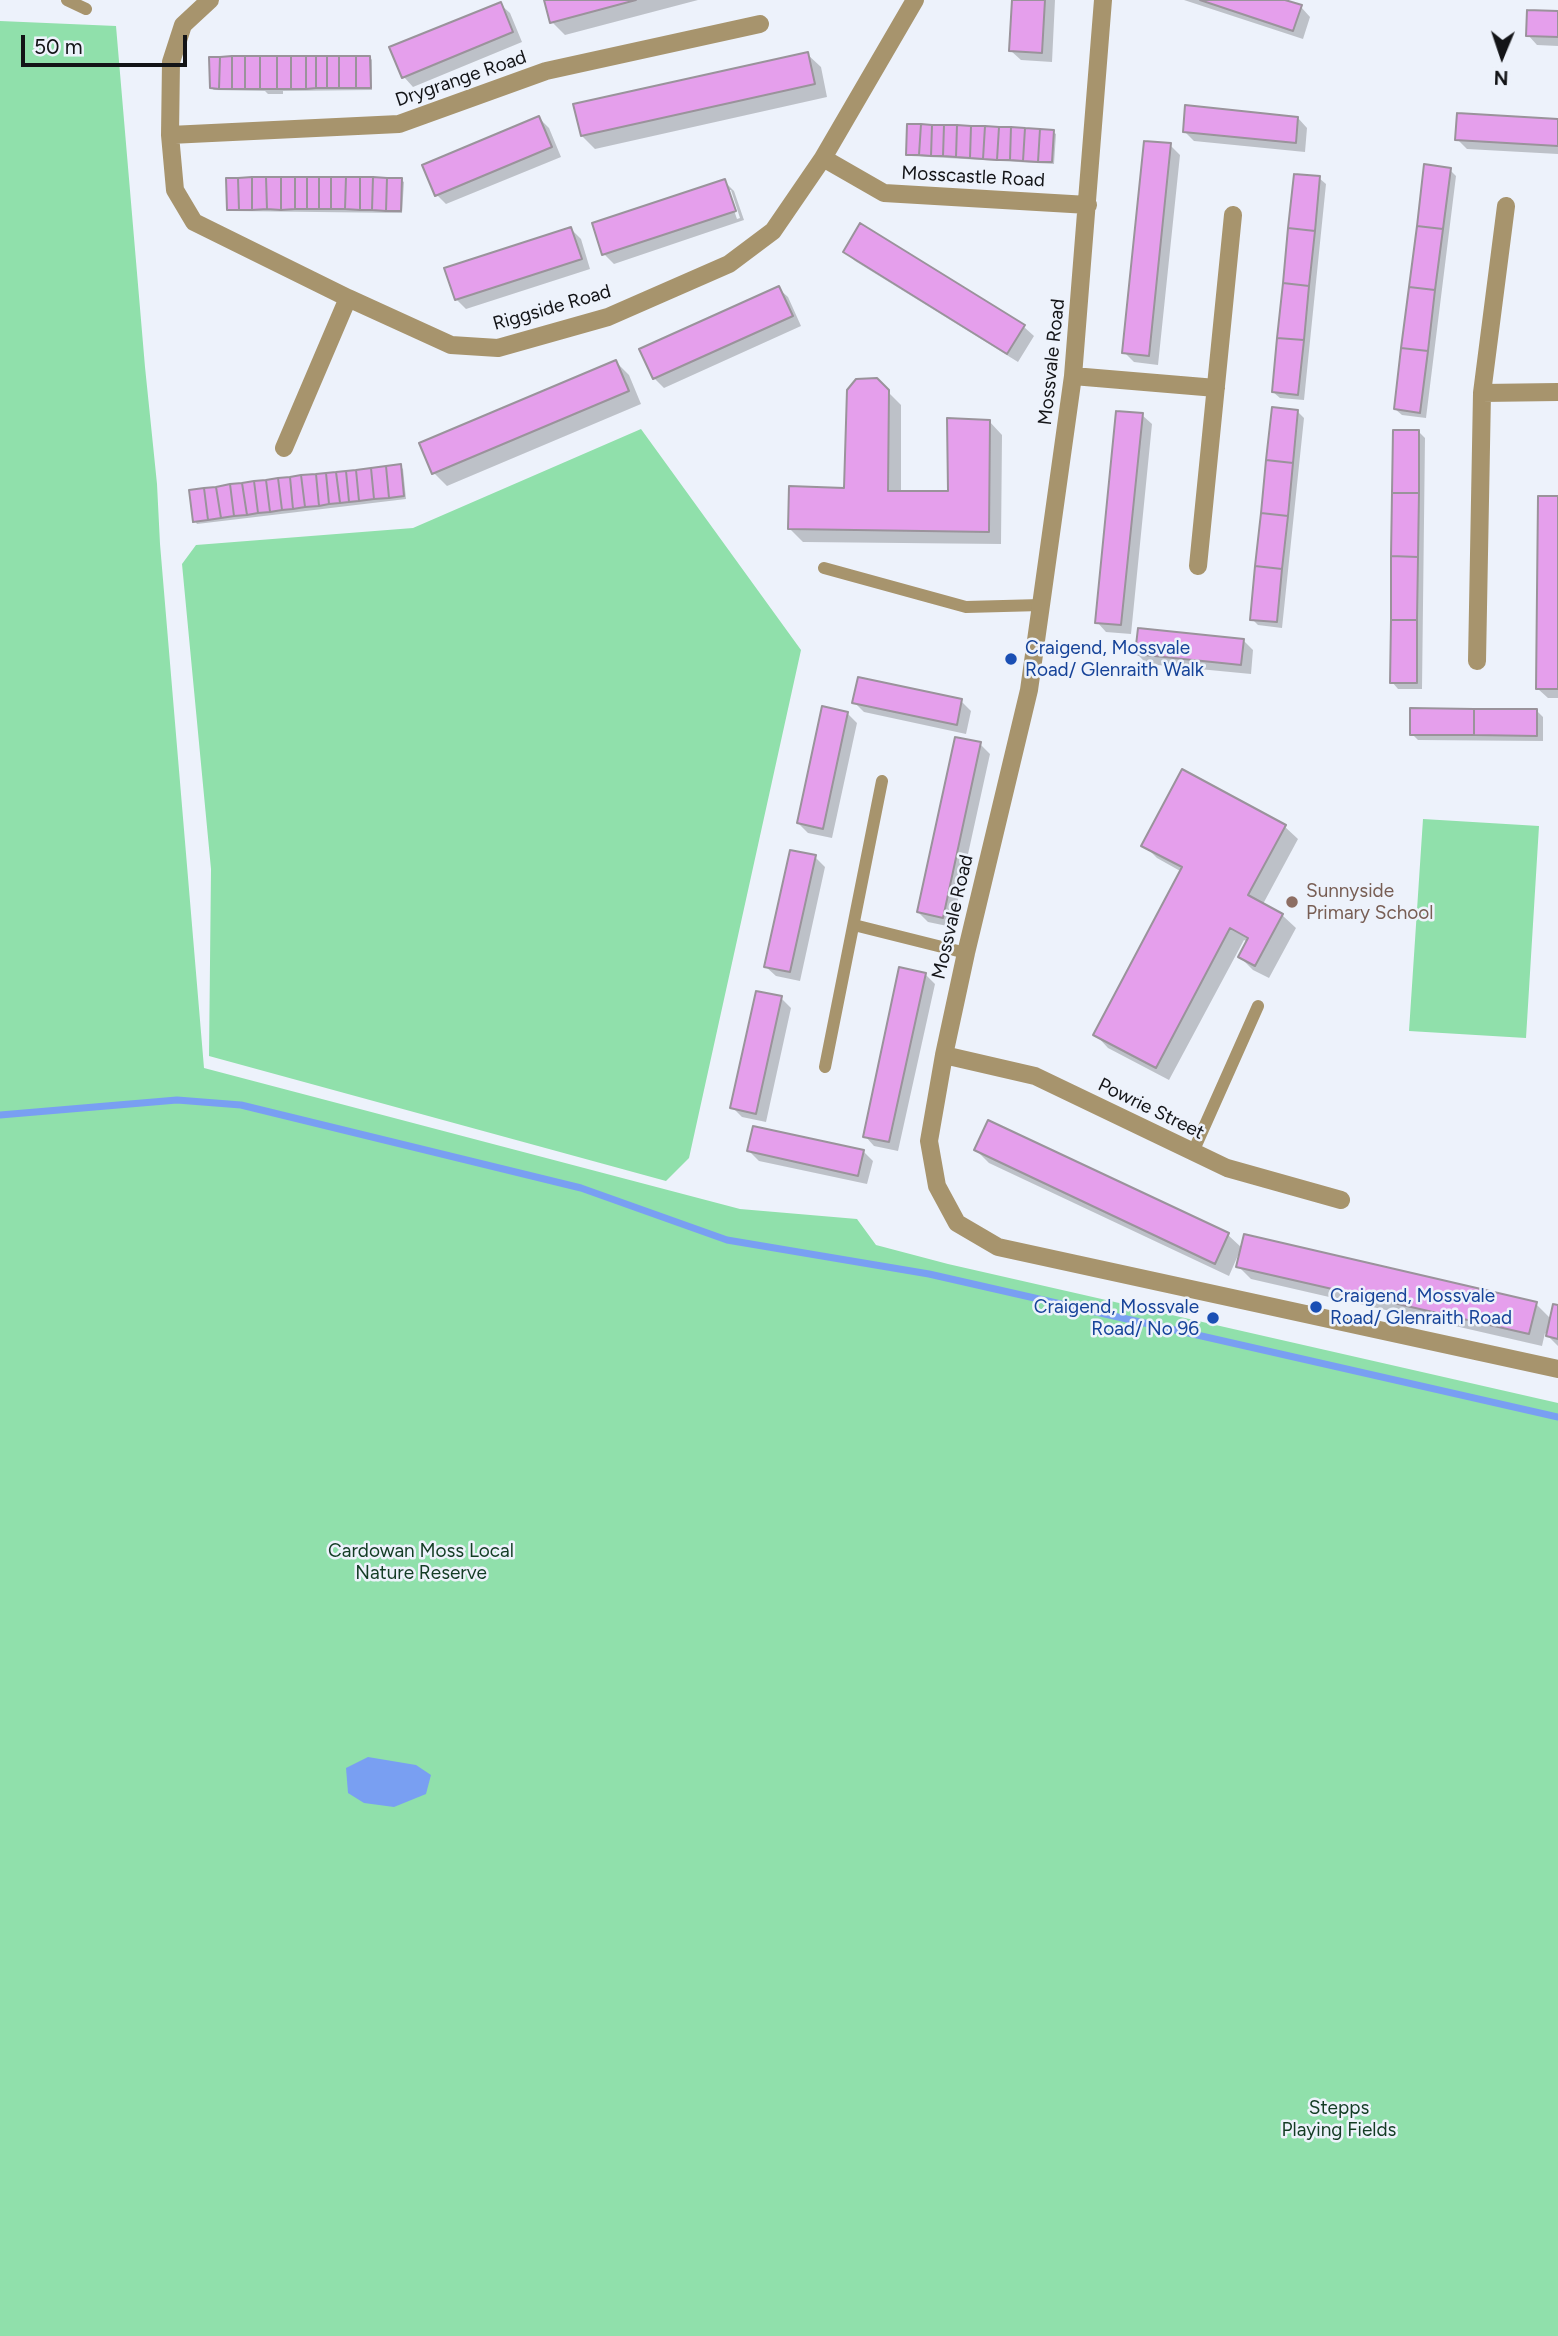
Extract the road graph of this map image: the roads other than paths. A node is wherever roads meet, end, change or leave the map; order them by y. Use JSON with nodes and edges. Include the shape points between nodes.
{"nodes":[{"id":1,"x":67,"y":0,"type":"edge"},
{"id":2,"x":210,"y":0,"type":"edge"},
{"id":3,"x":915,"y":0,"type":"edge"},
{"id":4,"x":1103,"y":0,"type":"edge"},
{"id":5,"x":86,"y":9,"type":"dead end"},
{"id":6,"x":760,"y":24,"type":"dead end"},
{"id":7,"x":170,"y":135,"type":"junction"},
{"id":8,"x":823,"y":158,"type":"junction"},
{"id":9,"x":1088,"y":205,"type":"junction"},
{"id":10,"x":1506,"y":206,"type":"dead end"},
{"id":11,"x":1233,"y":215,"type":"dead end"},
{"id":12,"x":348,"y":298,"type":"junction"},
{"id":13,"x":1073,"y":376,"type":"junction"},
{"id":14,"x":1216,"y":388,"type":"junction"},
{"id":15,"x":1558,"y":392,"type":"edge"},
{"id":16,"x":1482,"y":393,"type":"junction"},
{"id":17,"x":284,"y":448,"type":"dead end"},
{"id":18,"x":1198,"y":566,"type":"dead end"},
{"id":19,"x":824,"y":568,"type":"dead end"},
{"id":20,"x":1041,"y":605,"type":"junction"},
{"id":21,"x":1477,"y":661,"type":"dead end"},
{"id":22,"x":882,"y":781,"type":"dead end"},
{"id":23,"x":853,"y":925,"type":"junction"},
{"id":24,"x":966,"y":953,"type":"junction"},
{"id":25,"x":1258,"y":1006,"type":"dead end"},
{"id":26,"x":944,"y":1055,"type":"junction"},
{"id":27,"x":825,"y":1067,"type":"dead end"},
{"id":28,"x":1193,"y":1152,"type":"junction"},
{"id":29,"x":1341,"y":1200,"type":"dead end"},
{"id":30,"x":1558,"y":1369,"type":"edge"}],
"edges":[{"from":1,"to":5,"type":"lane"},
{"from":2,"to":7,"type":"street","name":"Riggside Road","via":[[183,25],[171,62]]},
{"from":3,"to":8,"type":"street","name":"Riggside Road"},
{"from":4,"to":9,"type":"street","name":"Mossvale Road"},
{"from":6,"to":7,"type":"street","name":"Drygrange Road","via":[[546,71],[399,124]]},
{"from":7,"to":12,"type":"street","name":"Riggside Road","via":[[175,190],[194,222]]},
{"from":8,"to":9,"type":"street","name":"Mosscastle Road","via":[[884,194]]},
{"from":8,"to":12,"type":"street","name":"Riggside Road","via":[[773,231],[729,264],[608,317],[498,348],[451,345]]},
{"from":9,"to":13,"type":"street","name":"Mossvale Road"},
{"from":10,"to":16,"type":"street"},
{"from":11,"to":14,"type":"street"},
{"from":12,"to":17,"type":"street"},
{"from":13,"to":14,"type":"street"},
{"from":13,"to":20,"type":"street","name":"Mossvale Road"},
{"from":14,"to":18,"type":"street"},
{"from":15,"to":16,"type":"street"},
{"from":16,"to":21,"type":"street"},
{"from":19,"to":20,"type":"lane","via":[[966,607]]},
{"from":20,"to":24,"type":"street","name":"Mossvale Road","via":[[1029,690]]},
{"from":22,"to":23,"type":"lane"},
{"from":23,"to":24,"type":"lane"},
{"from":23,"to":27,"type":"lane"},
{"from":24,"to":26,"type":"street","name":"Mossvale Road"},
{"from":25,"to":28,"type":"lane"},
{"from":26,"to":28,"type":"street","name":"Powrie Street","via":[[1035,1076]]},
{"from":26,"to":30,"type":"street","name":"Mossvale Road","via":[[929,1141],[937,1186],[957,1223],[998,1247]]},
{"from":28,"to":29,"type":"street","name":"Powrie Street","via":[[1227,1168]]}]}
